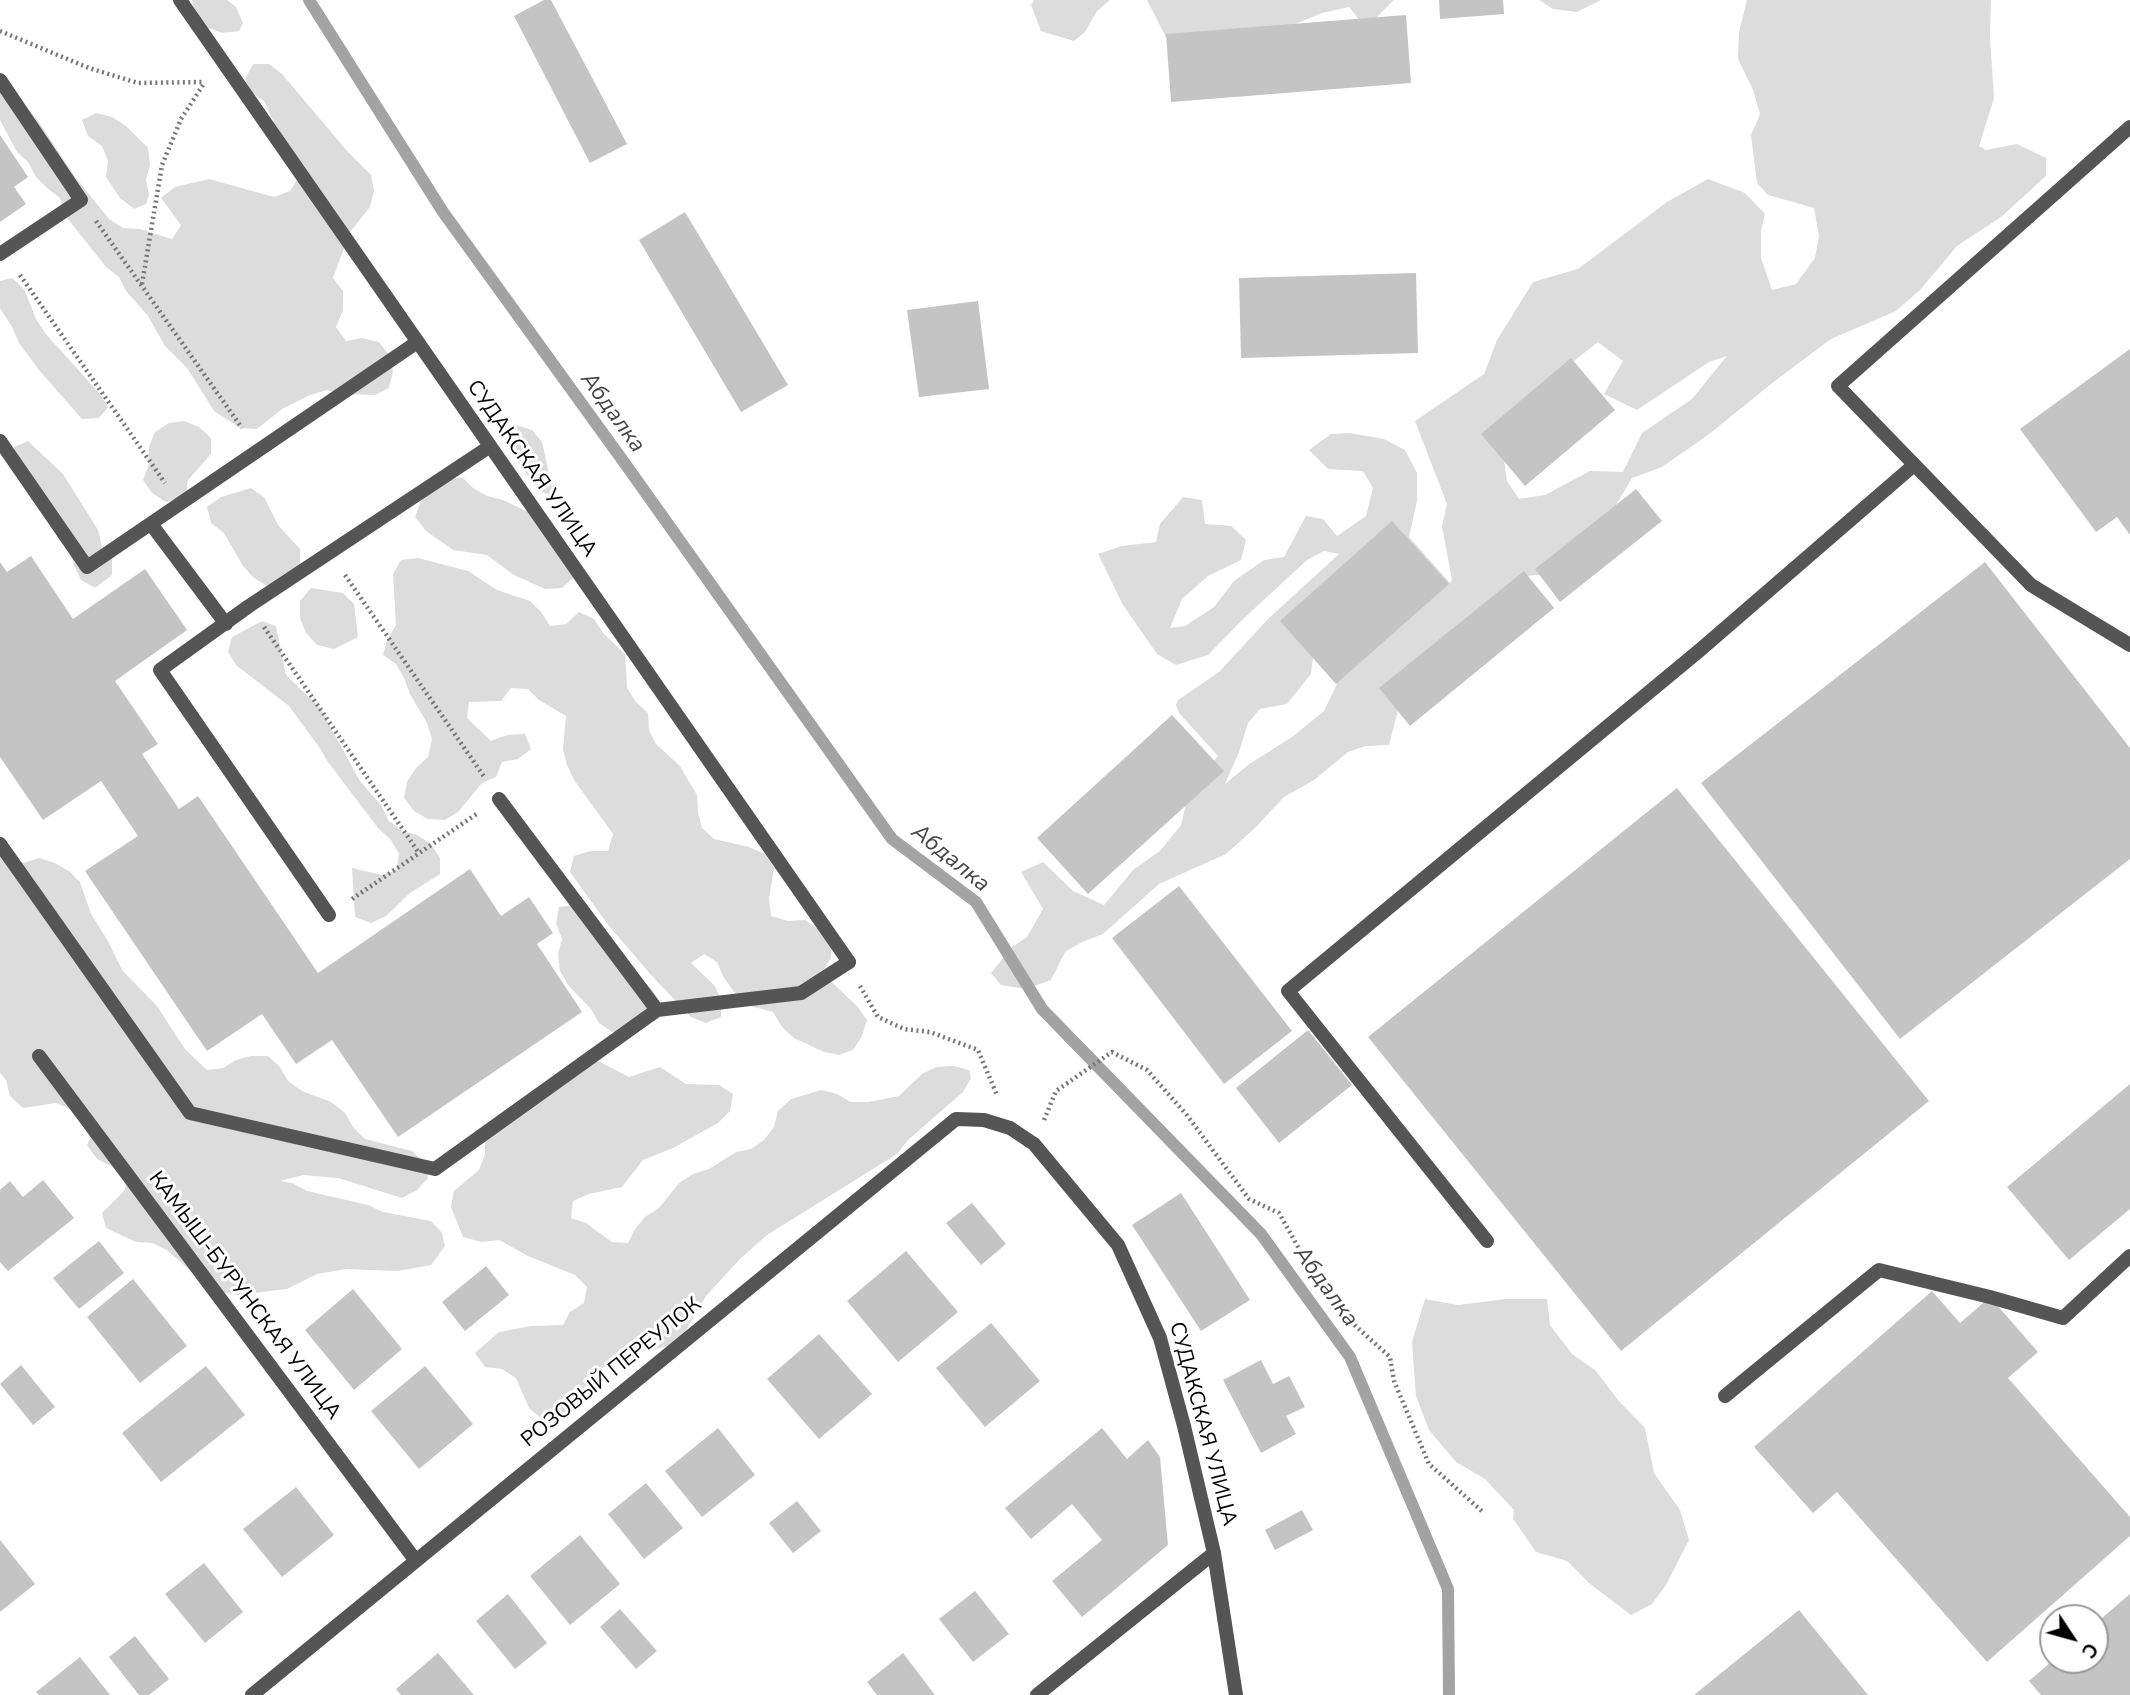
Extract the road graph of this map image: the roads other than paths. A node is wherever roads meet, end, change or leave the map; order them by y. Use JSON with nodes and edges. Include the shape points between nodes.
{"nodes":[{"id":1,"x":180,"y":0,"type":"edge"},
{"id":2,"x":0,"y":80,"type":"edge"},
{"id":3,"x":2130,"y":127,"type":"edge"},
{"id":4,"x":2,"y":253,"type":"edge"},
{"id":5,"x":416,"y":343,"type":"junction"},
{"id":6,"x":0,"y":441,"type":"edge"},
{"id":7,"x":489,"y":447,"type":"junction"},
{"id":8,"x":1914,"y":466,"type":"junction"},
{"id":9,"x":151,"y":524,"type":"junction"},
{"id":10,"x":226,"y":624,"type":"junction"},
{"id":11,"x":2130,"y":645,"type":"edge"},
{"id":12,"x":499,"y":799,"type":"road end"},
{"id":13,"x":0,"y":844,"type":"edge"},
{"id":14,"x":329,"y":915,"type":"road end"},
{"id":15,"x":657,"y":1010,"type":"junction"},
{"id":16,"x":38,"y":1056,"type":"dead end"},
{"id":17,"x":1010,"y":1128,"type":"joint"},
{"id":18,"x":1487,"y":1241,"type":"dead end"},
{"id":19,"x":2130,"y":1256,"type":"edge"},
{"id":20,"x":1726,"y":1396,"type":"dead end"},
{"id":21,"x":1214,"y":1553,"type":"junction"},
{"id":22,"x":416,"y":1561,"type":"junction"},
{"id":23,"x":252,"y":1695,"type":"edge"},
{"id":24,"x":1037,"y":1695,"type":"edge"},
{"id":25,"x":1236,"y":1695,"type":"edge"}],
"edges":[{"from":1,"to":5,"type":"street","name":"СУДАКСКАЯ УЛИЦА"},
{"from":2,"to":4,"type":"street","via":[[82,200]]},
{"from":3,"to":8,"type":"street","via":[[1839,386]]},
{"from":5,"to":7,"type":"street","name":"СУДАКСКАЯ УЛИЦА"},
{"from":5,"to":9,"type":"street"},
{"from":6,"to":9,"type":"street","via":[[88,567]]},
{"from":7,"to":10,"type":"street"},
{"from":7,"to":15,"type":"street","name":"СУДАКСКАЯ УЛИЦА","via":[[849,961],[801,993]]},
{"from":8,"to":11,"type":"street","via":[[2031,585]]},
{"from":8,"to":18,"type":"street","via":[[1288,991]]},
{"from":9,"to":10,"type":"street"},
{"from":10,"to":14,"type":"street","via":[[160,670]]},
{"from":12,"to":15,"type":"street"},
{"from":13,"to":15,"type":"street","via":[[190,1113],[435,1169]]},
{"from":16,"to":22,"type":"street","name":"КАМЫШ-БУРУНСКАЯ УЛИЦА"},
{"from":17,"to":21,"type":"street","name":"СУДАКСКАЯ УЛИЦА","via":[[1034,1144],[1118,1245],[1160,1338]]},
{"from":17,"to":22,"type":"street","name":"РОЗОВЫЙ ПЕРЕУЛОК","via":[[984,1120],[956,1119]]},
{"from":19,"to":20,"type":"street","via":[[2063,1318],[1879,1270]]},
{"from":21,"to":24,"type":"street"},
{"from":21,"to":25,"type":"street","name":"СУДАКСКАЯ УЛИЦА"},
{"from":22,"to":23,"type":"street","name":"РОЗОВЫЙ ПЕРЕУЛОК"}]}
